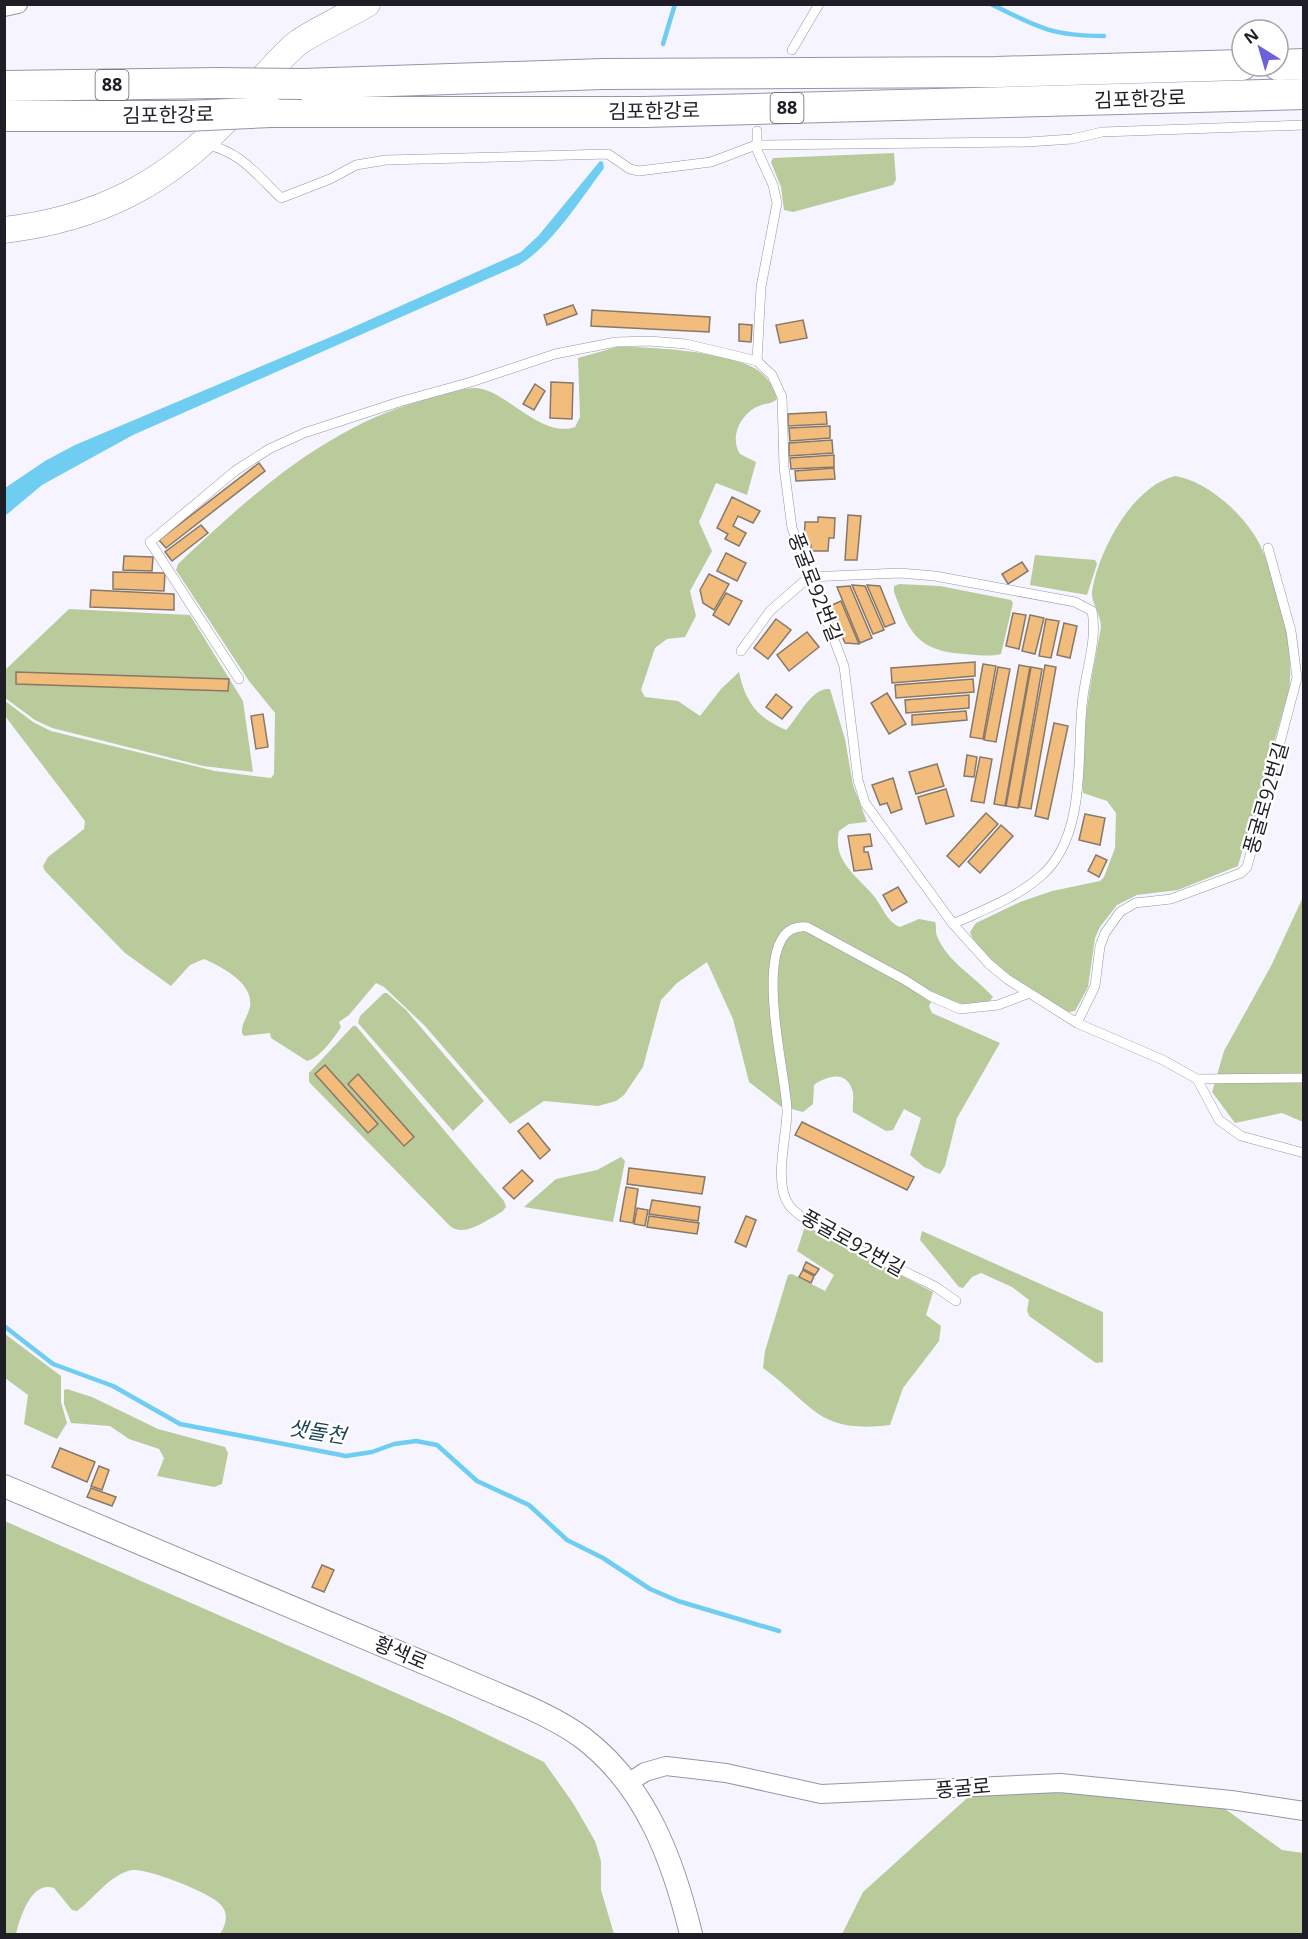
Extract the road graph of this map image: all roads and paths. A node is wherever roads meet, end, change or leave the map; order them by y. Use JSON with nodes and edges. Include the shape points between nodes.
{"nodes":[{"id":1,"x":18,"y":4,"type":"edge"},
{"id":2,"x":367,"y":4,"type":"edge"},
{"id":3,"x":819,"y":4,"type":"edge"},
{"id":4,"x":4,"y":7,"type":"edge"},
{"id":5,"x":792,"y":50,"type":"dead end"},
{"id":6,"x":1230,"y":65,"type":"edge"},
{"id":7,"x":4,"y":86,"type":"edge"},
{"id":8,"x":1304,"y":94,"type":"edge"},
{"id":9,"x":4,"y":116,"type":"edge"},
{"id":10,"x":1304,"y":125,"type":"edge"},
{"id":11,"x":757,"y":131,"type":"dead end"},
{"id":12,"x":201,"y":144,"type":"junction"},
{"id":13,"x":756,"y":144,"type":"junction"},
{"id":14,"x":4,"y":230,"type":"edge"},
{"id":15,"x":757,"y":361,"type":"junction"},
{"id":16,"x":1268,"y":548,"type":"dead end"},
{"id":17,"x":809,"y":577,"type":"junction"},
{"id":18,"x":741,"y":651,"type":"dead end"},
{"id":19,"x":239,"y":679,"type":"dead end"},
{"id":20,"x":953,"y":924,"type":"junction"},
{"id":21,"x":1027,"y":994,"type":"junction"},
{"id":22,"x":1077,"y":1023,"type":"junction"},
{"id":23,"x":1304,"y":1078,"type":"edge"},
{"id":24,"x":1197,"y":1079,"type":"junction"},
{"id":25,"x":1304,"y":1153,"type":"edge"},
{"id":26,"x":956,"y":1300,"type":"dead end"},
{"id":27,"x":9,"y":1490,"type":"edge"},
{"id":28,"x":628,"y":1783,"type":"junction"},
{"id":29,"x":1304,"y":1811,"type":"edge"},
{"id":30,"x":691,"y":1935,"type":"edge"}],
"edges":[{"from":1,"to":4,"type":"street"},
{"from":2,"to":12,"type":"main road","via":[[298,43]]},
{"from":3,"to":5,"type":"lane"},
{"from":6,"to":7,"type":"highway","name":"김포한강로","number":"88","bridge":true,"via":[[996,72],[603,74],[302,84]]},
{"from":8,"to":9,"type":"highway","name":"김포한강로","number":"88","bridge":true,"via":[[644,112]]},
{"from":10,"to":13,"type":"lane","via":[[1102,132],[1028,142]]},
{"from":11,"to":13,"type":"lane"},
{"from":12,"to":13,"type":"lane","via":[[237,155],[281,198],[356,165],[386,160],[608,154],[639,171],[711,162]]},
{"from":12,"to":14,"type":"main road","via":[[149,186],[122,199],[80,215]]},
{"from":13,"to":15,"type":"lane","via":[[777,203],[761,288]]},
{"from":15,"to":17,"type":"lane","name":"풍굴로92번길","via":[[772,375],[782,397],[788,510]]},
{"from":15,"to":19,"type":"lane","via":[[672,343],[630,341],[595,345],[399,402],[304,433],[257,455],[150,542]]},
{"from":16,"to":22,"type":"lane","name":"풍굴로92번길","via":[[1291,631],[1297,678],[1247,867],[1241,873],[1178,897],[1135,903],[1120,912],[1105,933],[1095,986]]},
{"from":17,"to":18,"type":"lane","via":[[770,612]]},
{"from":17,"to":20,"type":"lane","name":"풍굴로92번길","via":[[844,666],[858,780],[865,803]]},
{"from":17,"to":20,"type":"lane","via":[[868,572],[935,576],[1075,602],[1092,611],[1094,627],[1082,700],[1074,813],[1062,848],[1053,864],[1026,888]]},
{"from":20,"to":21,"type":"lane","name":"풍굴로92번길","via":[[989,964]]},
{"from":21,"to":22,"type":"lane","name":"풍굴로92번길"},
{"from":21,"to":26,"type":"lane","name":"풍굴로92번길","via":[[998,1005],[960,1010],[807,927],[788,929],[780,936],[776,948],[774,997],[786,1094],[783,1188],[787,1203],[807,1220]]},
{"from":22,"to":24,"type":"lane","name":"풍굴로92번길"},
{"from":23,"to":24,"type":"lane"},
{"from":24,"to":25,"type":"lane","via":[[1229,1129],[1241,1136]]},
{"from":27,"to":28,"type":"street","name":"황색로","via":[[526,1707],[582,1737]]},
{"from":28,"to":29,"type":"street","name":"풍굴로","via":[[645,1772],[666,1766],[726,1773],[821,1794],[1060,1783]]},
{"from":28,"to":30,"type":"street","name":"황색로","via":[[664,1846]]}]}
